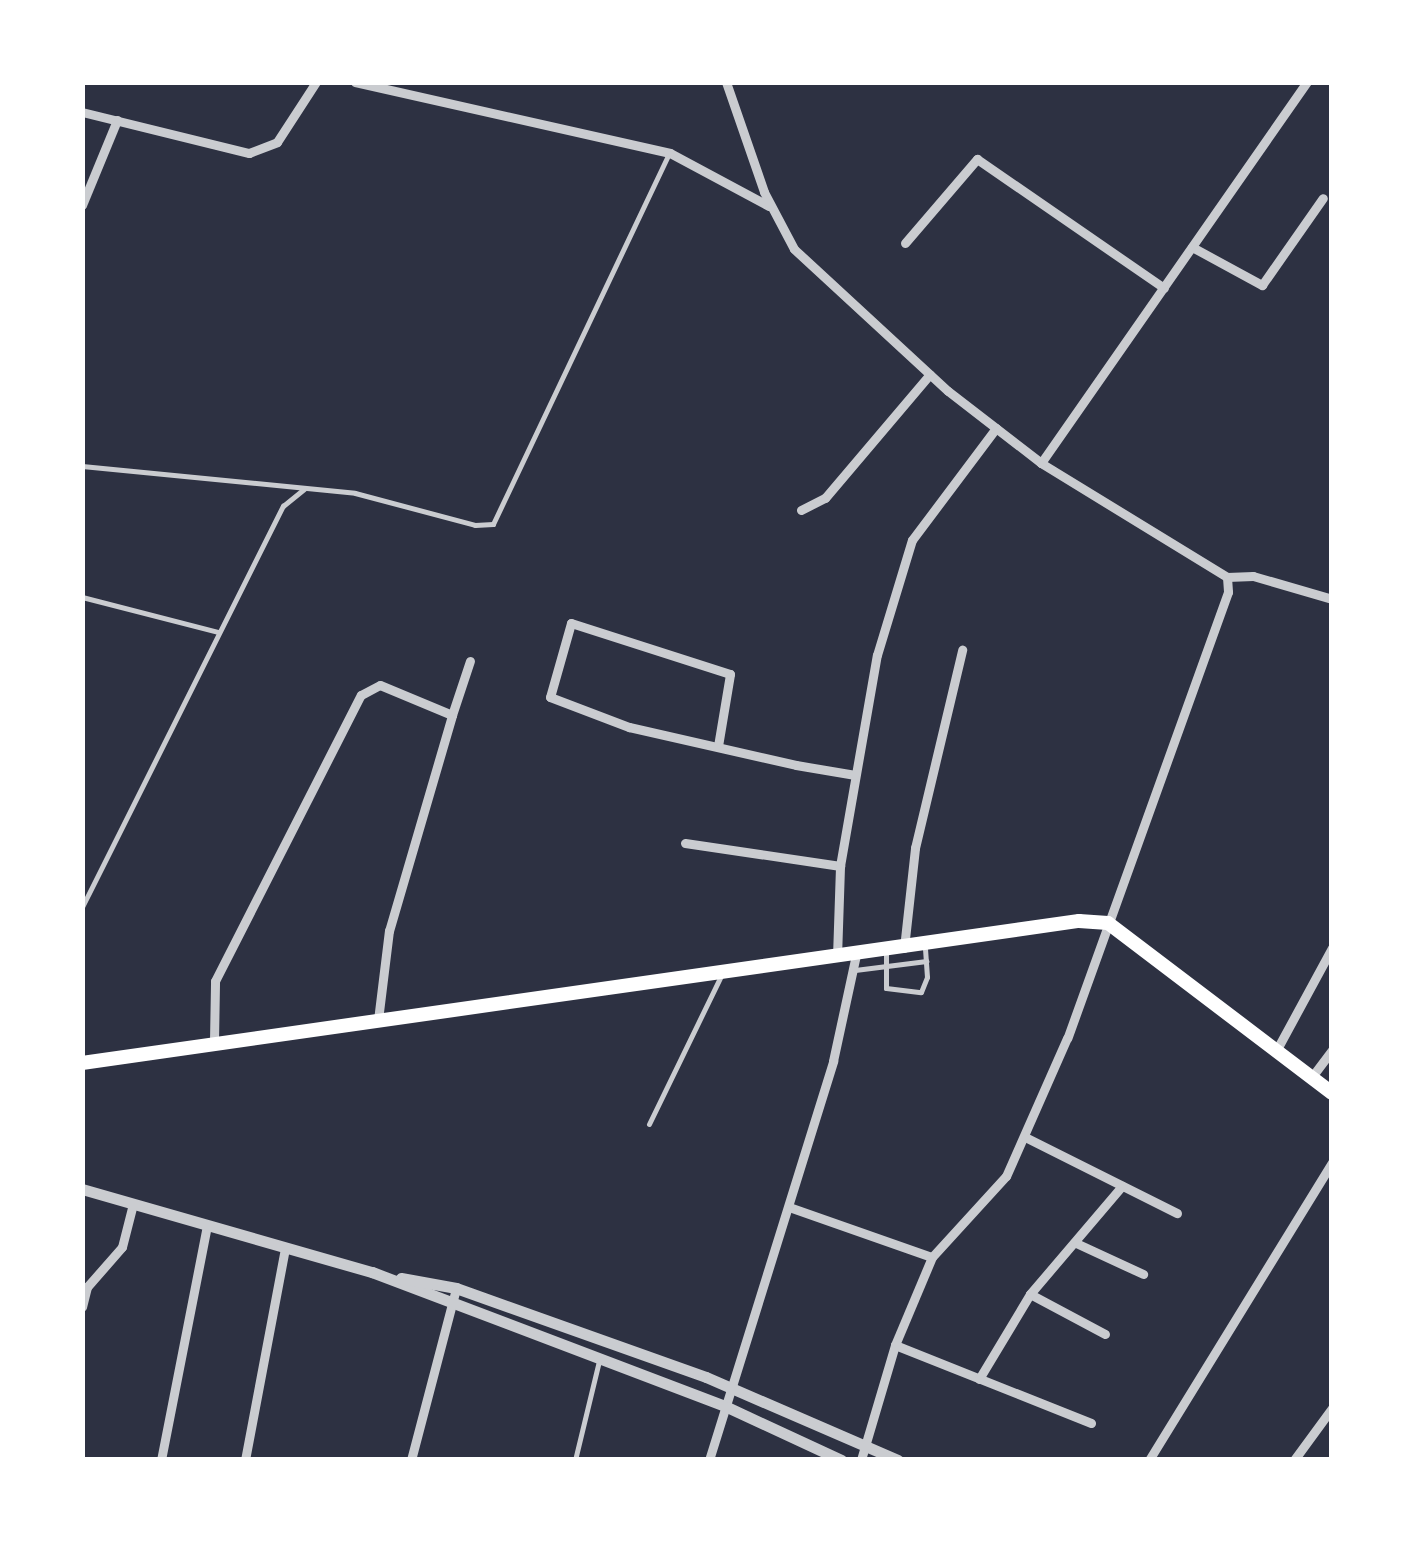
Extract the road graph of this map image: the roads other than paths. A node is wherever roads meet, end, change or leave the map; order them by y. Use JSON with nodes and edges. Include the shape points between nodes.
{"nodes":[{"id":1,"x":316,"y":82,"type":"edge"},
{"id":2,"x":355,"y":82,"type":"edge"},
{"id":3,"x":1307,"y":82,"type":"edge"},
{"id":4,"x":725,"y":83,"type":"edge"},
{"id":5,"x":82,"y":112,"type":"edge"},
{"id":6,"x":117,"y":120,"type":"junction"},
{"id":7,"x":670,"y":152,"type":"junction"},
{"id":8,"x":1323,"y":198,"type":"dead end"},
{"id":9,"x":82,"y":205,"type":"edge"},
{"id":10,"x":771,"y":207,"type":"junction"},
{"id":11,"x":904,"y":242,"type":"dead end"},
{"id":12,"x":1192,"y":247,"type":"junction"},
{"id":13,"x":1164,"y":288,"type":"junction"},
{"id":14,"x":930,"y":374,"type":"junction"},
{"id":15,"x":996,"y":428,"type":"junction"},
{"id":16,"x":1041,"y":463,"type":"junction"},
{"id":17,"x":82,"y":466,"type":"edge"},
{"id":18,"x":304,"y":489,"type":"junction"},
{"id":19,"x":801,"y":510,"type":"dead end"},
{"id":20,"x":1227,"y":577,"type":"junction"},
{"id":21,"x":82,"y":597,"type":"edge"},
{"id":22,"x":1332,"y":599,"type":"edge"},
{"id":23,"x":218,"y":632,"type":"junction"},
{"id":24,"x":962,"y":650,"type":"dead end"},
{"id":25,"x":470,"y":661,"type":"dead end"},
{"id":26,"x":452,"y":714,"type":"junction"},
{"id":27,"x":718,"y":746,"type":"junction"},
{"id":28,"x":855,"y":775,"type":"junction"},
{"id":29,"x":685,"y":843,"type":"dead end"},
{"id":30,"x":840,"y":866,"type":"junction"},
{"id":31,"x":82,"y":907,"type":"edge"},
{"id":32,"x":1108,"y":923,"type":"junction"},
{"id":33,"x":925,"y":944,"type":"junction"},
{"id":34,"x":904,"y":948,"type":"junction"},
{"id":35,"x":1332,"y":948,"type":"edge"},
{"id":36,"x":837,"y":957,"type":"junction"},
{"id":37,"x":886,"y":958,"type":"junction"},
{"id":38,"x":926,"y":961,"type":"junction"},
{"id":39,"x":855,"y":962,"type":"junction"},
{"id":40,"x":723,"y":973,"type":"junction"},
{"id":41,"x":378,"y":1020,"type":"junction"},
{"id":42,"x":214,"y":1041,"type":"junction"},
{"id":43,"x":1276,"y":1050,"type":"junction"},
{"id":44,"x":1332,"y":1050,"type":"edge"},
{"id":45,"x":82,"y":1063,"type":"edge"},
{"id":46,"x":1311,"y":1078,"type":"junction"},
{"id":47,"x":1332,"y":1093,"type":"edge"},
{"id":48,"x":649,"y":1124,"type":"dead end"},
{"id":49,"x":1025,"y":1138,"type":"junction"},
{"id":50,"x":1332,"y":1162,"type":"edge"},
{"id":51,"x":1122,"y":1186,"type":"junction"},
{"id":52,"x":82,"y":1189,"type":"edge"},
{"id":53,"x":134,"y":1204,"type":"junction"},
{"id":54,"x":789,"y":1207,"type":"junction"},
{"id":55,"x":1178,"y":1213,"type":"dead end"},
{"id":56,"x":207,"y":1224,"type":"junction"},
{"id":57,"x":1076,"y":1243,"type":"junction"},
{"id":58,"x":286,"y":1248,"type":"junction"},
{"id":59,"x":932,"y":1257,"type":"junction"},
{"id":60,"x":372,"y":1272,"type":"junction"},
{"id":61,"x":1143,"y":1274,"type":"dead end"},
{"id":62,"x":456,"y":1288,"type":"junction"},
{"id":63,"x":1030,"y":1294,"type":"junction"},
{"id":64,"x":452,"y":1302,"type":"junction"},
{"id":65,"x":82,"y":1307,"type":"edge"},
{"id":66,"x":1105,"y":1334,"type":"dead end"},
{"id":67,"x":895,"y":1346,"type":"junction"},
{"id":68,"x":600,"y":1358,"type":"junction"},
{"id":69,"x":979,"y":1378,"type":"junction"},
{"id":70,"x":733,"y":1389,"type":"junction"},
{"id":71,"x":727,"y":1407,"type":"junction"},
{"id":72,"x":1332,"y":1408,"type":"edge"},
{"id":73,"x":1091,"y":1423,"type":"dead end"},
{"id":74,"x":865,"y":1446,"type":"junction"},
{"id":75,"x":161,"y":1460,"type":"edge"},
{"id":76,"x":245,"y":1460,"type":"edge"},
{"id":77,"x":411,"y":1460,"type":"edge"},
{"id":78,"x":575,"y":1460,"type":"edge"},
{"id":79,"x":708,"y":1460,"type":"edge"},
{"id":80,"x":841,"y":1460,"type":"edge"},
{"id":81,"x":861,"y":1460,"type":"edge"},
{"id":82,"x":898,"y":1460,"type":"edge"},
{"id":83,"x":1149,"y":1460,"type":"edge"},
{"id":84,"x":1294,"y":1460,"type":"edge"}],
"edges":[{"from":1,"to":6,"type":"street","via":[[266,150],[249,153]]},
{"from":2,"to":7,"type":"street"},
{"from":3,"to":12,"type":"street"},
{"from":4,"to":10,"type":"street"},
{"from":5,"to":6,"type":"street"},
{"from":6,"to":9,"type":"street"},
{"from":7,"to":10,"type":"street"},
{"from":7,"to":18,"type":"lane","via":[[493,524],[474,525],[355,493]]},
{"from":8,"to":12,"type":"street","via":[[1262,285]]},
{"from":10,"to":14,"type":"street","via":[[794,249]]},
{"from":11,"to":13,"type":"street","via":[[977,158]]},
{"from":12,"to":13,"type":"street"},
{"from":13,"to":16,"type":"street"},
{"from":14,"to":15,"type":"street"},
{"from":14,"to":19,"type":"street","via":[[825,498]]},
{"from":15,"to":16,"type":"street"},
{"from":15,"to":28,"type":"street","via":[[912,540],[877,655]]},
{"from":16,"to":20,"type":"street"},
{"from":17,"to":18,"type":"lane"},
{"from":18,"to":23,"type":"lane","via":[[283,506]]},
{"from":20,"to":22,"type":"street","via":[[1253,576]]},
{"from":20,"to":32,"type":"street","via":[[1228,592]]},
{"from":21,"to":23,"type":"lane"},
{"from":23,"to":31,"type":"lane"},
{"from":24,"to":34,"type":"street","via":[[915,848]]},
{"from":25,"to":26,"type":"street"},
{"from":26,"to":41,"type":"street","via":[[388,931]]},
{"from":26,"to":42,"type":"street","via":[[380,684],[362,695],[215,981]]},
{"from":27,"to":27,"type":"street","via":[[730,674],[571,622],[550,697],[628,727]]},
{"from":27,"to":28,"type":"street"},
{"from":28,"to":30,"type":"street"},
{"from":29,"to":30,"type":"street"},
{"from":30,"to":36,"type":"street"},
{"from":32,"to":33,"type":"main road","via":[[1079,921]]},
{"from":32,"to":43,"type":"main road"},
{"from":32,"to":49,"type":"street"},
{"from":33,"to":34,"type":"main road"},
{"from":33,"to":38,"type":"lane"},
{"from":34,"to":37,"type":"main road"},
{"from":35,"to":43,"type":"street"},
{"from":36,"to":39,"type":"main road"},
{"from":36,"to":40,"type":"main road"},
{"from":37,"to":38,"type":"lane"},
{"from":37,"to":38,"type":"lane","via":[[890,991],[921,992]]},
{"from":37,"to":39,"type":"main road"},
{"from":39,"to":54,"type":"street"},
{"from":40,"to":41,"type":"main road"},
{"from":40,"to":48,"type":"lane"},
{"from":41,"to":42,"type":"main road"},
{"from":42,"to":45,"type":"main road"},
{"from":43,"to":46,"type":"main road"},
{"from":44,"to":46,"type":"street"},
{"from":46,"to":47,"type":"main road"},
{"from":49,"to":51,"type":"street"},
{"from":49,"to":59,"type":"street","via":[[994,1192]]},
{"from":50,"to":83,"type":"street"},
{"from":51,"to":55,"type":"street"},
{"from":51,"to":57,"type":"street"},
{"from":52,"to":53,"type":"street"},
{"from":53,"to":56,"type":"street"},
{"from":53,"to":65,"type":"street","via":[[122,1247],[87,1287]]},
{"from":54,"to":59,"type":"street"},
{"from":54,"to":70,"type":"street"},
{"from":56,"to":58,"type":"street"},
{"from":56,"to":75,"type":"street"},
{"from":57,"to":61,"type":"street"},
{"from":57,"to":63,"type":"street"},
{"from":58,"to":60,"type":"street"},
{"from":58,"to":76,"type":"street"},
{"from":59,"to":67,"type":"street"},
{"from":60,"to":62,"type":"street"},
{"from":60,"to":64,"type":"street"},
{"from":62,"to":64,"type":"street"},
{"from":62,"to":70,"type":"street"},
{"from":63,"to":66,"type":"street"},
{"from":63,"to":69,"type":"street"},
{"from":64,"to":68,"type":"street"},
{"from":64,"to":77,"type":"street"},
{"from":67,"to":69,"type":"street"},
{"from":67,"to":74,"type":"street"},
{"from":68,"to":71,"type":"street"},
{"from":68,"to":78,"type":"lane"},
{"from":69,"to":73,"type":"street"},
{"from":70,"to":71,"type":"street"},
{"from":70,"to":74,"type":"street"},
{"from":71,"to":79,"type":"street"},
{"from":71,"to":80,"type":"street"},
{"from":72,"to":84,"type":"street"},
{"from":74,"to":81,"type":"street"},
{"from":74,"to":82,"type":"street"}]}
